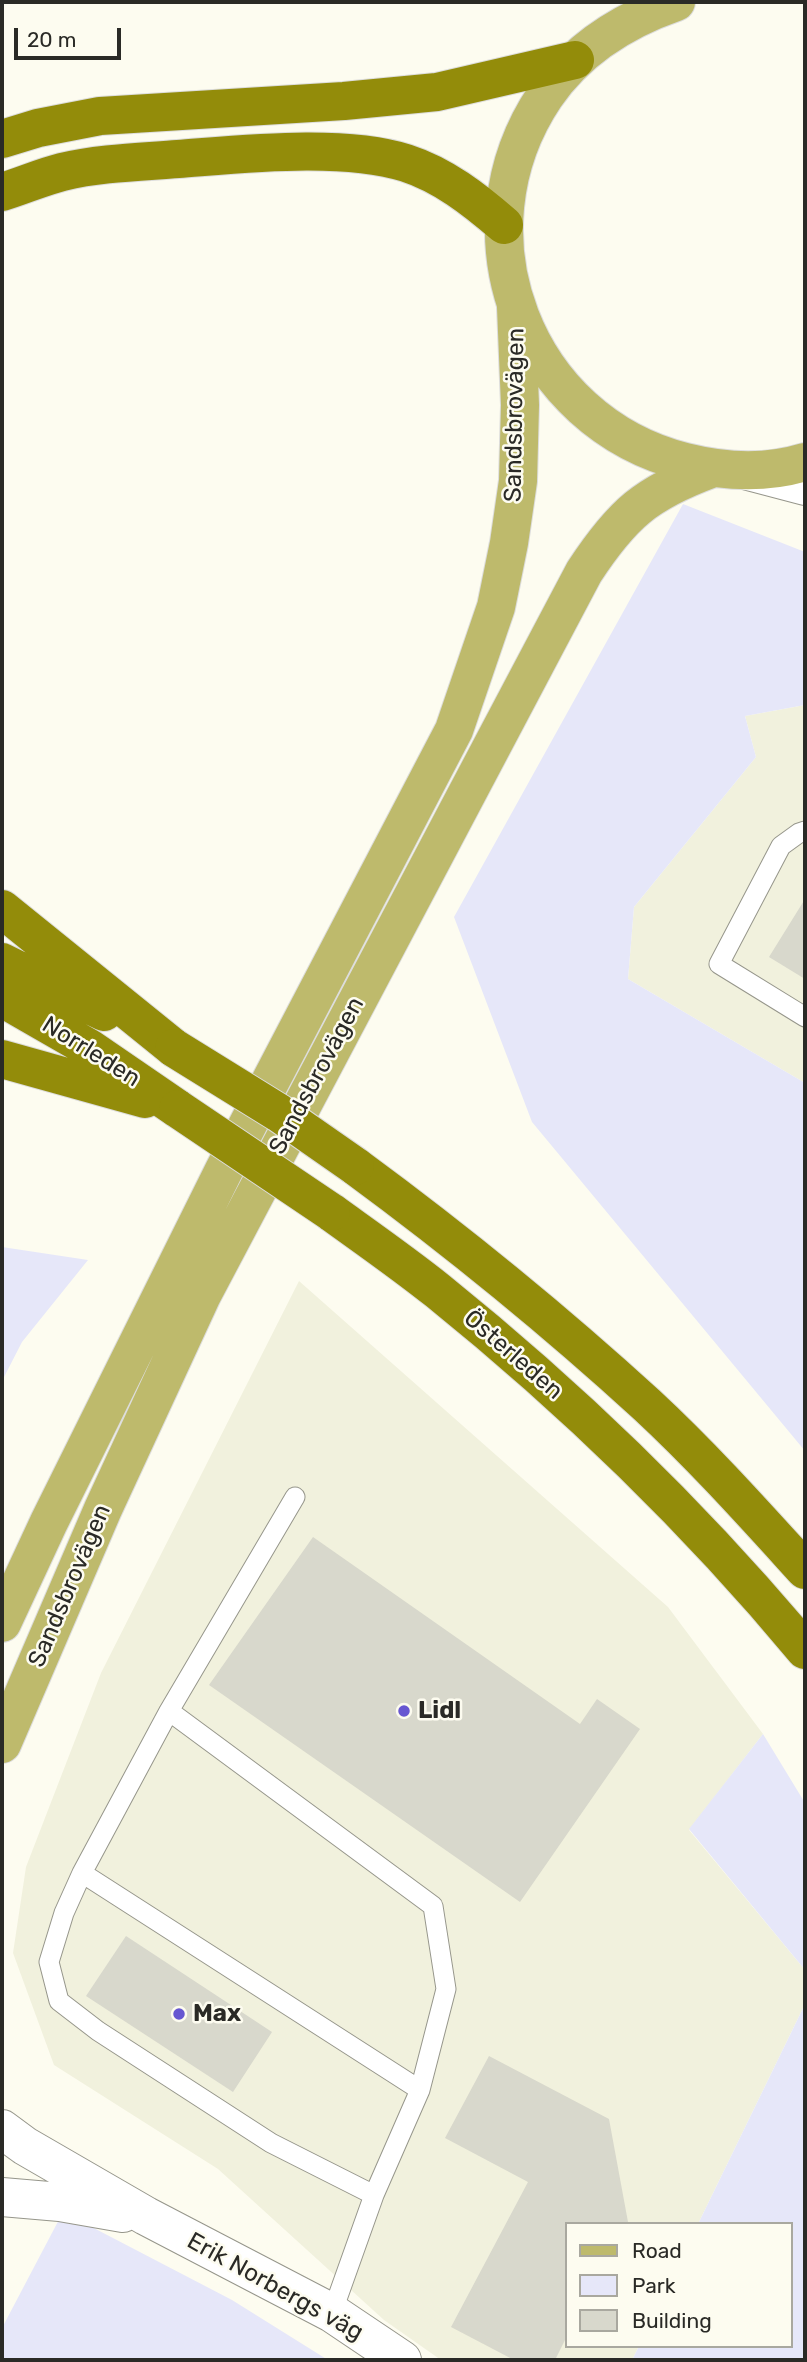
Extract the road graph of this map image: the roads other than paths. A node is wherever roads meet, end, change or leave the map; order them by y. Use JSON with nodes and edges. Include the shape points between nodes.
{"nodes":[{"id":1,"x":676,"y":2,"type":"edge"},
{"id":2,"x":575,"y":60,"type":"junction"},
{"id":3,"x":2,"y":139,"type":"edge"},
{"id":4,"x":2,"y":192,"type":"edge"},
{"id":5,"x":503,"y":225,"type":"junction"},
{"id":6,"x":516,"y":307,"type":"junction"},
{"id":7,"x":805,"y":462,"type":"edge"},
{"id":8,"x":730,"y":470,"type":"junction"},
{"id":9,"x":805,"y":486,"type":"edge"},
{"id":10,"x":805,"y":831,"type":"edge"},
{"id":11,"x":2,"y":909,"type":"edge"},
{"id":12,"x":2,"y":962,"type":"edge"},
{"id":13,"x":2,"y":998,"type":"edge"},
{"id":14,"x":805,"y":1017,"type":"edge"},
{"id":15,"x":174,"y":1048,"type":"junction"},
{"id":16,"x":2,"y":1059,"type":"edge"},
{"id":17,"x":178,"y":1109,"type":"junction"},
{"id":18,"x":295,"y":1497,"type":"dead end"},
{"id":19,"x":805,"y":1570,"type":"edge"},
{"id":20,"x":2,"y":1623,"type":"edge"},
{"id":21,"x":805,"y":1650,"type":"edge"},
{"id":22,"x":169,"y":1711,"type":"junction"},
{"id":23,"x":2,"y":1744,"type":"edge"},
{"id":24,"x":82,"y":1873,"type":"junction"},
{"id":25,"x":421,"y":2090,"type":"junction"},
{"id":26,"x":2,"y":2129,"type":"edge"},
{"id":27,"x":374,"y":2195,"type":"junction"},
{"id":28,"x":2,"y":2197,"type":"edge"},
{"id":29,"x":146,"y":2216,"type":"junction"},
{"id":30,"x":332,"y":2313,"type":"junction"},
{"id":31,"x":402,"y":2360,"type":"edge"}],
"edges":[{"from":1,"to":2,"type":"main road","via":[[643,13],[606,34]]},
{"from":2,"to":3,"type":"highway","via":[[437,92],[100,116]]},
{"from":2,"to":5,"type":"main road","via":[[545,96],[523,136],[509,179]]},
{"from":4,"to":5,"type":"highway","via":[[63,172],[125,163],[328,152],[403,162],[430,172],[477,201]]},
{"from":5,"to":6,"type":"main road","via":[[506,267]]},
{"from":6,"to":8,"type":"main road","via":[[538,356],[571,398],[612,432],[659,456]]},
{"from":6,"to":20,"type":"main road","name":"Sandsbrovägen","via":[[520,405],[509,542],[496,607],[454,730],[224,1170]]},
{"from":7,"to":8,"type":"main road"},
{"from":8,"to":9,"type":"street"},
{"from":8,"to":23,"type":"main road","name":"Sandsbrovägen","via":[[676,482],[631,511],[584,572],[202,1295]]},
{"from":10,"to":14,"type":"lane","via":[[781,846],[719,964]]},
{"from":11,"to":15,"type":"highway"},
{"from":12,"to":15,"type":"highway","name":"Norrleden"},
{"from":13,"to":17,"type":"highway","name":"Norrleden","via":[[89,1048]]},
{"from":15,"to":19,"type":"highway","name":"Österleden","bridge":true,"via":[[355,1166],[545,1315],[649,1407],[740,1497]]},
{"from":16,"to":17,"type":"highway"},
{"from":17,"to":21,"type":"highway","name":"Österleden","bridge":true,"via":[[331,1212],[513,1353],[612,1441],[699,1528]]},
{"from":18,"to":22,"type":"lane"},
{"from":22,"to":24,"type":"lane"},
{"from":22,"to":25,"type":"lane","via":[[433,1906],[446,1989]]},
{"from":24,"to":25,"type":"lane"},
{"from":24,"to":27,"type":"lane","via":[[49,1962],[59,2001],[271,2143]]},
{"from":25,"to":27,"type":"lane"},
{"from":26,"to":29,"type":"street","name":"Erik Norbergs väg"},
{"from":27,"to":30,"type":"lane"},
{"from":28,"to":29,"type":"street","name":"Erik Norbergs väg"},
{"from":29,"to":30,"type":"street","name":"Erik Norbergs väg"},
{"from":30,"to":31,"type":"street","name":"Erik Norbergs väg"}]}
